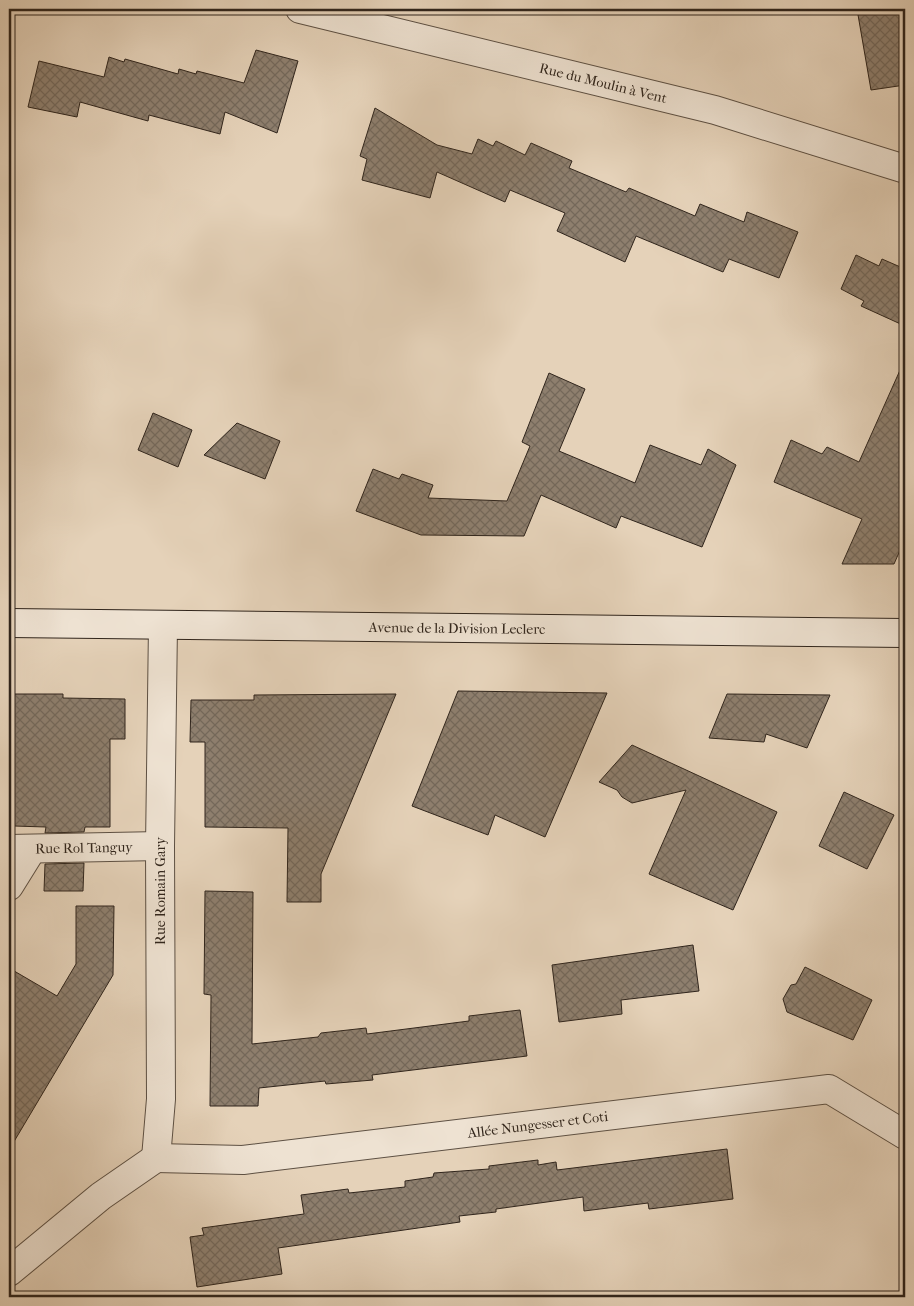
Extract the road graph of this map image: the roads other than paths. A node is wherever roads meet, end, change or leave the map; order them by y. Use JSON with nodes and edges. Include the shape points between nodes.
{"nodes":[{"id":1,"x":300,"y":9,"type":"edge"},
{"id":2,"x":905,"y":169,"type":"edge"},
{"id":3,"x":9,"y":623,"type":"edge"},
{"id":4,"x":164,"y":624,"type":"junction"},
{"id":5,"x":905,"y":634,"type":"edge"},
{"id":6,"x":160,"y":846,"type":"junction"},
{"id":7,"x":20,"y":849,"type":"edge"},
{"id":8,"x":9,"y":886,"type":"edge"},
{"id":9,"x":905,"y":1135,"type":"edge"},
{"id":10,"x":156,"y":1158,"type":"junction"},
{"id":11,"x":9,"y":1272,"type":"edge"}],
"edges":[{"from":1,"to":2,"type":"street","name":"Rue du Moulin à Vent","via":[[715,110]]},
{"from":3,"to":4,"type":"street","name":"Avenue de la Division Leclerc"},
{"from":4,"to":5,"type":"street","name":"Avenue de la Division Leclerc"},
{"from":4,"to":6,"type":"street","name":"Rue Romain Gary"},
{"from":6,"to":7,"type":"street","name":"Rue Rol Tanguy"},
{"from":6,"to":10,"type":"street","name":"Rue Romain Gary","via":[[161,1099]]},
{"from":7,"to":8,"type":"street"},
{"from":9,"to":10,"type":"street","name":"Allée Nungesser et Coti","via":[[829,1089],[243,1160]]},
{"from":10,"to":11,"type":"street","via":[[101,1196]]}]}
